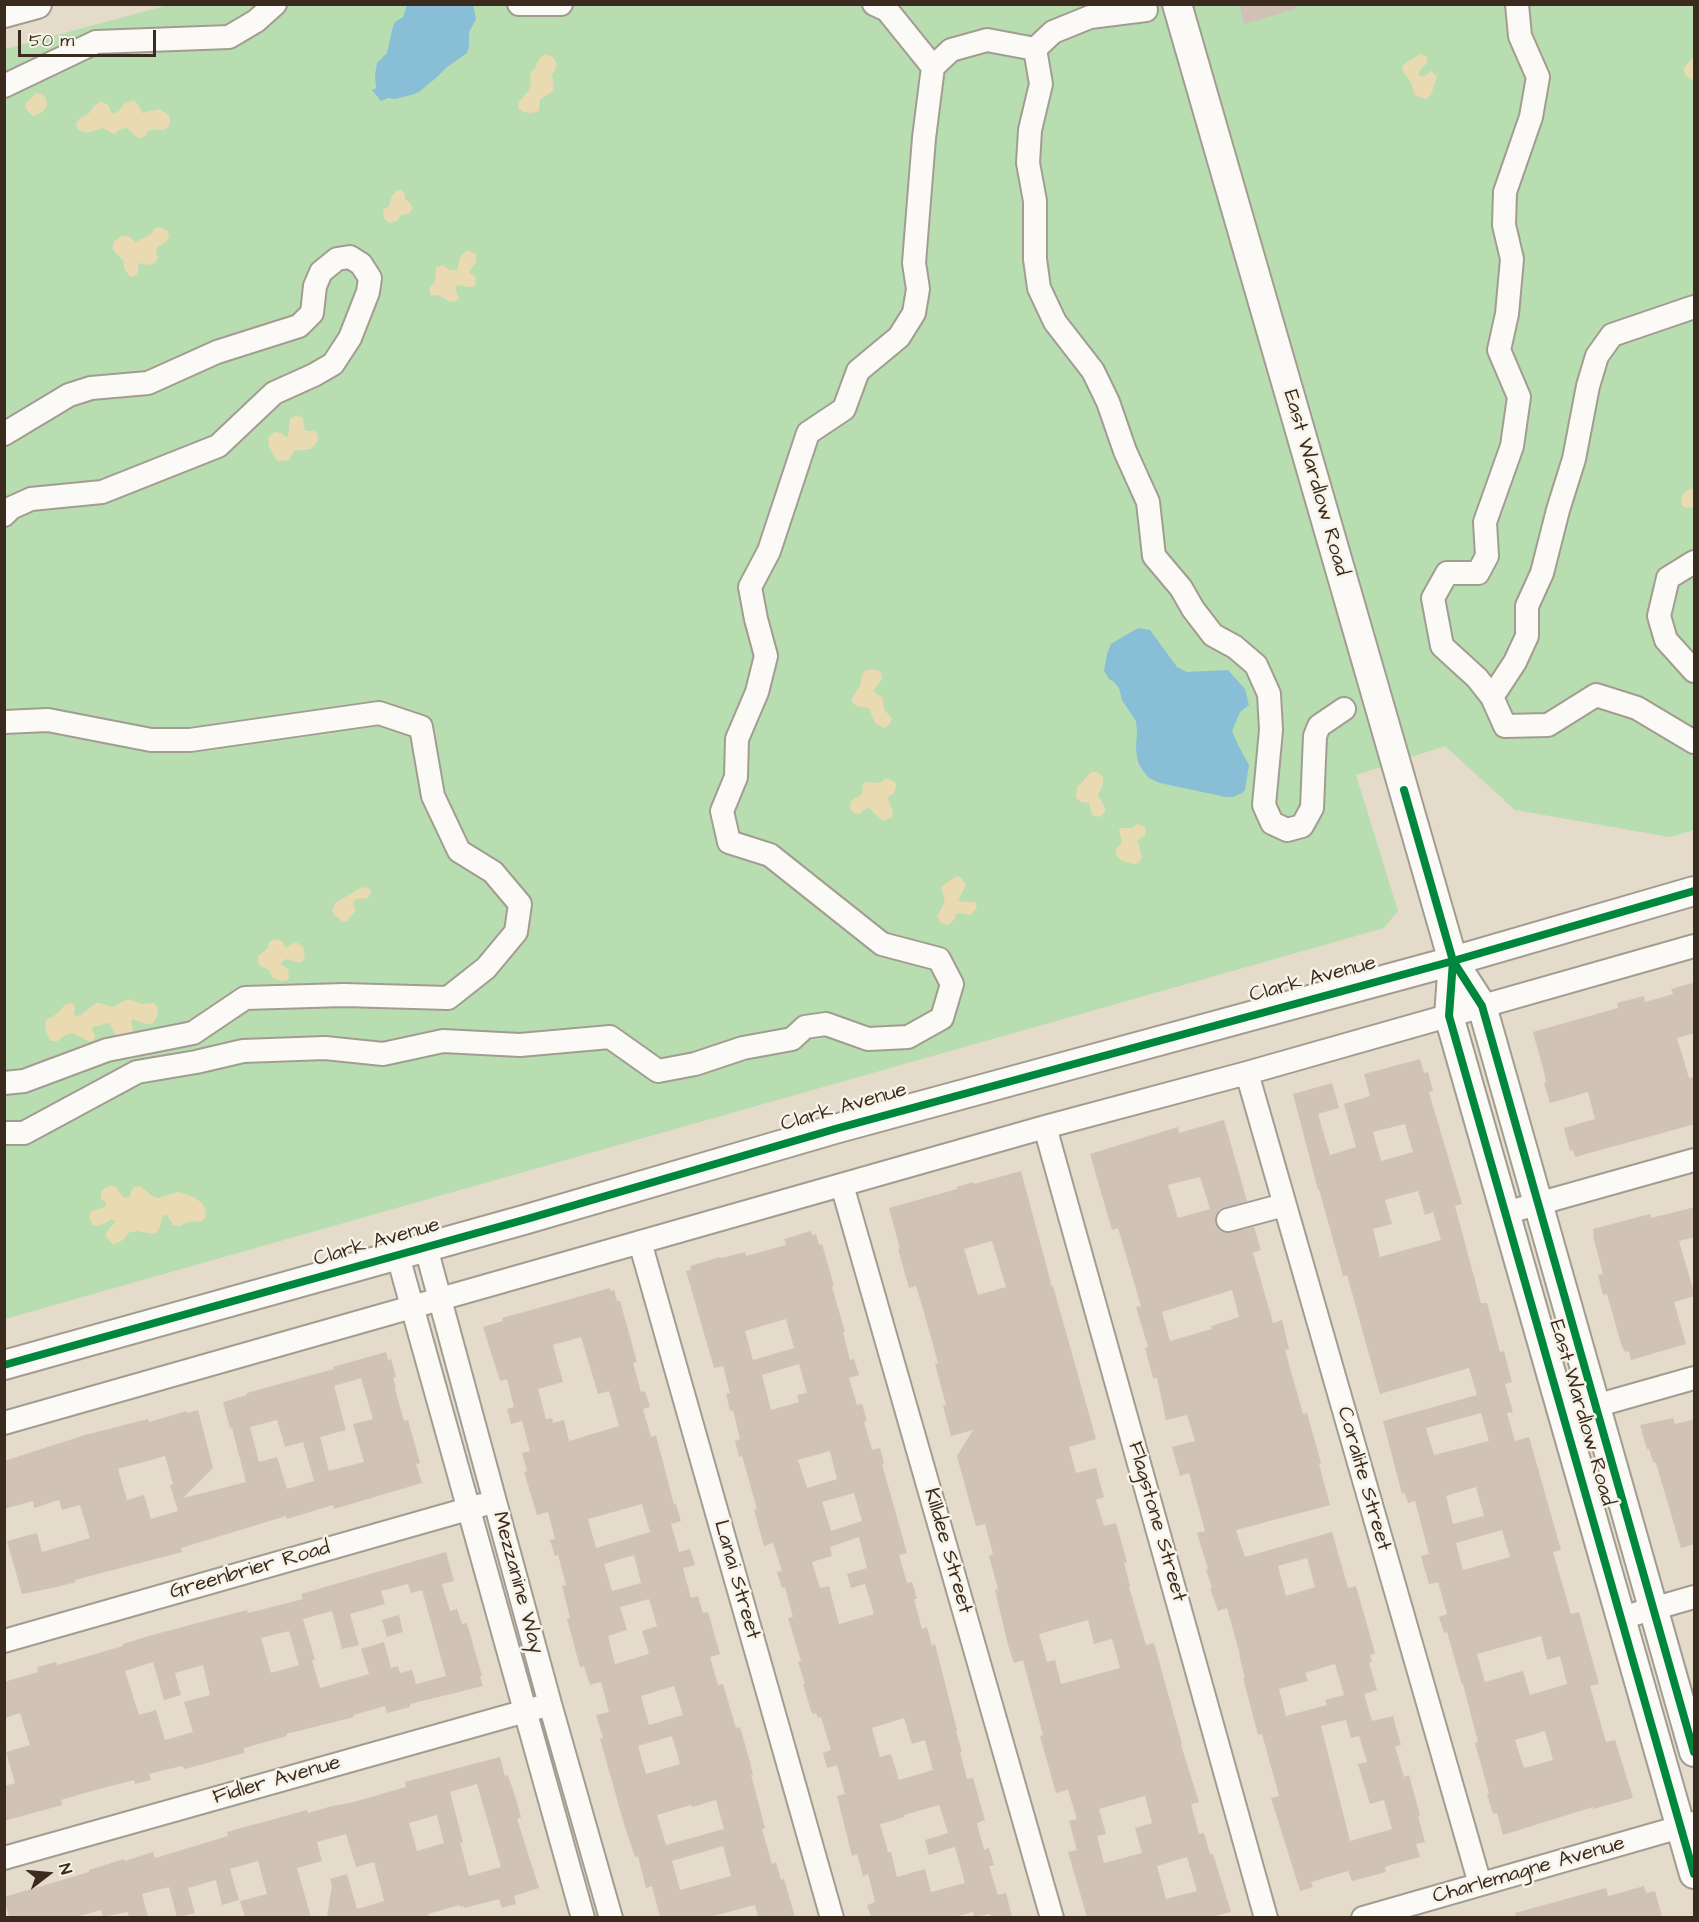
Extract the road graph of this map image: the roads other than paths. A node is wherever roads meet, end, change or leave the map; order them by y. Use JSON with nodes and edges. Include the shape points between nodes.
{"nodes":[{"id":1,"x":37,"y":4,"type":"edge"},
{"id":2,"x":275,"y":4,"type":"edge"},
{"id":3,"x":519,"y":4,"type":"edge"},
{"id":4,"x":561,"y":4,"type":"edge"},
{"id":5,"x":874,"y":4,"type":"edge"},
{"id":6,"x":1177,"y":4,"type":"edge"},
{"id":7,"x":1517,"y":4,"type":"edge"},
{"id":8,"x":1146,"y":10,"type":"dead end"},
{"id":9,"x":4,"y":14,"type":"edge"},
{"id":10,"x":1035,"y":49,"type":"junction"},
{"id":11,"x":933,"y":67,"type":"junction"},
{"id":12,"x":4,"y":86,"type":"edge"},
{"id":13,"x":1695,"y":307,"type":"edge"},
{"id":14,"x":4,"y":434,"type":"edge"},
{"id":15,"x":4,"y":515,"type":"edge"},
{"id":16,"x":1695,"y":562,"type":"edge"},
{"id":17,"x":1695,"y":671,"type":"edge"},
{"id":18,"x":1492,"y":697,"type":"junction"},
{"id":19,"x":1344,"y":709,"type":"dead end"},
{"id":20,"x":4,"y":722,"type":"edge"},
{"id":21,"x":1695,"y":742,"type":"edge"},
{"id":22,"x":1695,"y":891,"type":"edge"},
{"id":23,"x":1695,"y":946,"type":"edge"},
{"id":24,"x":1453,"y":961,"type":"junction"},
{"id":25,"x":1482,"y":1006,"type":"junction"},
{"id":26,"x":1449,"y":1016,"type":"junction"},
{"id":27,"x":1247,"y":1073,"type":"junction"},
{"id":28,"x":4,"y":1083,"type":"edge"},
{"id":29,"x":1045,"y":1127,"type":"junction"},
{"id":30,"x":4,"y":1133,"type":"edge"},
{"id":31,"x":1695,"y":1160,"type":"edge"},
{"id":32,"x":842,"y":1185,"type":"junction"},
{"id":33,"x":1539,"y":1204,"type":"junction"},
{"id":34,"x":1284,"y":1205,"type":"junction"},
{"id":35,"x":1505,"y":1213,"type":"junction"},
{"id":36,"x":1228,"y":1220,"type":"dead end"},
{"id":37,"x":640,"y":1242,"type":"junction"},
{"id":38,"x":426,"y":1248,"type":"junction"},
{"id":39,"x":398,"y":1256,"type":"junction"},
{"id":40,"x":441,"y":1298,"type":"junction"},
{"id":41,"x":412,"y":1307,"type":"junction"},
{"id":42,"x":4,"y":1365,"type":"edge"},
{"id":43,"x":1695,"y":1378,"type":"edge"},
{"id":44,"x":1595,"y":1406,"type":"junction"},
{"id":45,"x":1563,"y":1419,"type":"junction"},
{"id":46,"x":4,"y":1423,"type":"edge"},
{"id":47,"x":495,"y":1501,"type":"junction"},
{"id":48,"x":469,"y":1508,"type":"junction"},
{"id":49,"x":1695,"y":1597,"type":"edge"},
{"id":50,"x":1653,"y":1610,"type":"junction"},
{"id":51,"x":1621,"y":1618,"type":"junction"},
{"id":52,"x":4,"y":1641,"type":"edge"},
{"id":53,"x":550,"y":1704,"type":"junction"},
{"id":54,"x":525,"y":1711,"type":"junction"},
{"id":55,"x":1695,"y":1752,"type":"edge"},
{"id":56,"x":1688,"y":1825,"type":"edge"},
{"id":57,"x":4,"y":1858,"type":"edge"},
{"id":58,"x":1695,"y":1874,"type":"edge"},
{"id":59,"x":1480,"y":1884,"type":"junction"},
{"id":60,"x":610,"y":1913,"type":"edge"},
{"id":61,"x":580,"y":1917,"type":"edge"},
{"id":62,"x":832,"y":1917,"type":"edge"},
{"id":63,"x":1052,"y":1917,"type":"edge"},
{"id":64,"x":1266,"y":1917,"type":"edge"},
{"id":65,"x":1363,"y":1917,"type":"edge"}],
"edges":[{"from":1,"to":9,"type":"main road"},
{"from":2,"to":12,"type":"street","via":[[229,37],[96,42]]},
{"from":3,"to":4,"type":"street"},
{"from":5,"to":11,"type":"street","via":[[887,10]]},
{"from":6,"to":24,"type":"main road","name":"East Wardlow Road"},
{"from":7,"to":18,"type":"street","via":[[1520,36],[1538,77],[1532,117],[1504,192],[1504,225],[1512,259],[1499,350],[1520,397],[1512,446],[1485,522],[1487,556],[1478,573],[1447,573],[1432,598],[1442,646]]},
{"from":8,"to":10,"type":"street","via":[[1090,17],[1053,32]]},
{"from":10,"to":11,"type":"street","via":[[987,40],[951,50]]},
{"from":10,"to":19,"type":"street","via":[[1041,84],[1030,130],[1028,163],[1035,201],[1039,288],[1055,322],[1093,371],[1108,402],[1148,502],[1154,556],[1213,635],[1235,646],[1256,665],[1269,694],[1271,730],[1264,805],[1272,823],[1287,830],[1302,826],[1311,808],[1315,736],[1319,726]]},
{"from":11,"to":30,"type":"street","via":[[914,263],[918,288],[914,313],[899,337],[858,370],[844,409],[808,433],[769,552],[750,587],[766,656],[757,692],[737,739],[736,777],[722,811],[729,842],[770,855],[882,944],[939,959],[952,984],[942,1018],[908,1037],[868,1039],[826,1024],[805,1027],[792,1039],[658,1071],[610,1037],[520,1045],[444,1041],[383,1054],[325,1048],[243,1051],[137,1072],[24,1133]]},
{"from":13,"to":18,"type":"street","via":[[1612,335],[1597,356],[1574,459],[1542,573],[1527,606],[1527,636]]},
{"from":14,"to":15,"type":"street","via":[[69,395],[91,388],[148,383],[218,352],[299,326],[312,313],[321,272],[337,259],[350,257],[361,264],[370,279],[350,338],[333,364],[274,393],[218,446],[102,492],[31,499]]},
{"from":16,"to":17,"type":"street","via":[[1668,578],[1659,616],[1666,640]]},
{"from":18,"to":21,"type":"street","via":[[1505,726],[1548,725],[1596,695],[1637,708]]},
{"from":20,"to":28,"type":"street","via":[[48,720],[151,740],[190,740],[379,713],[422,727],[433,796],[459,851],[493,872],[520,904],[516,932],[486,968],[448,998],[245,998],[193,1033],[107,1050],[24,1082]]},
{"from":22,"to":24,"type":"main road","name":"Clark Avenue"},
{"from":23,"to":25,"type":"street"},
{"from":24,"to":25,"type":"main road","name":"East Wardlow Road"},
{"from":24,"to":26,"type":"main road","name":"East Wardlow Road"},
{"from":24,"to":38,"type":"main road","name":"Clark Avenue","via":[[835,1129]]},
{"from":25,"to":26,"type":"street"},
{"from":25,"to":33,"type":"main road","name":"East Wardlow Road"},
{"from":26,"to":27,"type":"street"},
{"from":26,"to":35,"type":"main road","name":"East Wardlow Road"},
{"from":27,"to":29,"type":"street"},
{"from":27,"to":34,"type":"street","name":"Coralite Street"},
{"from":29,"to":32,"type":"street"},
{"from":29,"to":64,"type":"street","name":"Flagstone Street"},
{"from":31,"to":33,"type":"street"},
{"from":32,"to":37,"type":"street"},
{"from":32,"to":63,"type":"street","name":"Killdee Street"},
{"from":33,"to":35,"type":"street"},
{"from":33,"to":44,"type":"main road","name":"East Wardlow Road"},
{"from":34,"to":36,"type":"street"},
{"from":34,"to":59,"type":"street","name":"Coralite Street"},
{"from":35,"to":45,"type":"main road","name":"East Wardlow Road"},
{"from":37,"to":40,"type":"street"},
{"from":37,"to":62,"type":"street","name":"Lanai Street"},
{"from":38,"to":39,"type":"main road","name":"Clark Avenue"},
{"from":38,"to":40,"type":"street","name":"Mezzanine Way"},
{"from":39,"to":41,"type":"street","name":"Mezzanine Way"},
{"from":39,"to":42,"type":"main road","name":"Clark Avenue"},
{"from":40,"to":41,"type":"street"},
{"from":40,"to":47,"type":"street","name":"Mezzanine Way"},
{"from":41,"to":46,"type":"street"},
{"from":41,"to":48,"type":"street","name":"Mezzanine Way"},
{"from":43,"to":44,"type":"street"},
{"from":44,"to":45,"type":"street"},
{"from":44,"to":50,"type":"main road","name":"East Wardlow Road"},
{"from":45,"to":51,"type":"main road","name":"East Wardlow Road"},
{"from":47,"to":48,"type":"street","name":"Greenbrier Road"},
{"from":47,"to":53,"type":"street","name":"Mezzanine Way"},
{"from":48,"to":52,"type":"street","name":"Greenbrier Road"},
{"from":48,"to":54,"type":"street","name":"Mezzanine Way"},
{"from":49,"to":50,"type":"street"},
{"from":50,"to":51,"type":"street"},
{"from":50,"to":55,"type":"main road","name":"East Wardlow Road"},
{"from":51,"to":56,"type":"main road","name":"East Wardlow Road"},
{"from":53,"to":54,"type":"street","name":"Fidler Avenue"},
{"from":53,"to":60,"type":"street","name":"Mezzanine Way"},
{"from":54,"to":57,"type":"street","name":"Fidler Avenue"},
{"from":54,"to":61,"type":"street","name":"Mezzanine Way"},
{"from":56,"to":58,"type":"main road","name":"East Wardlow Road"},
{"from":56,"to":59,"type":"street","name":"Charlemagne Avenue"},
{"from":59,"to":65,"type":"street","name":"Charlemagne Avenue"},
{"from":60,"to":61,"type":"street"}]}
